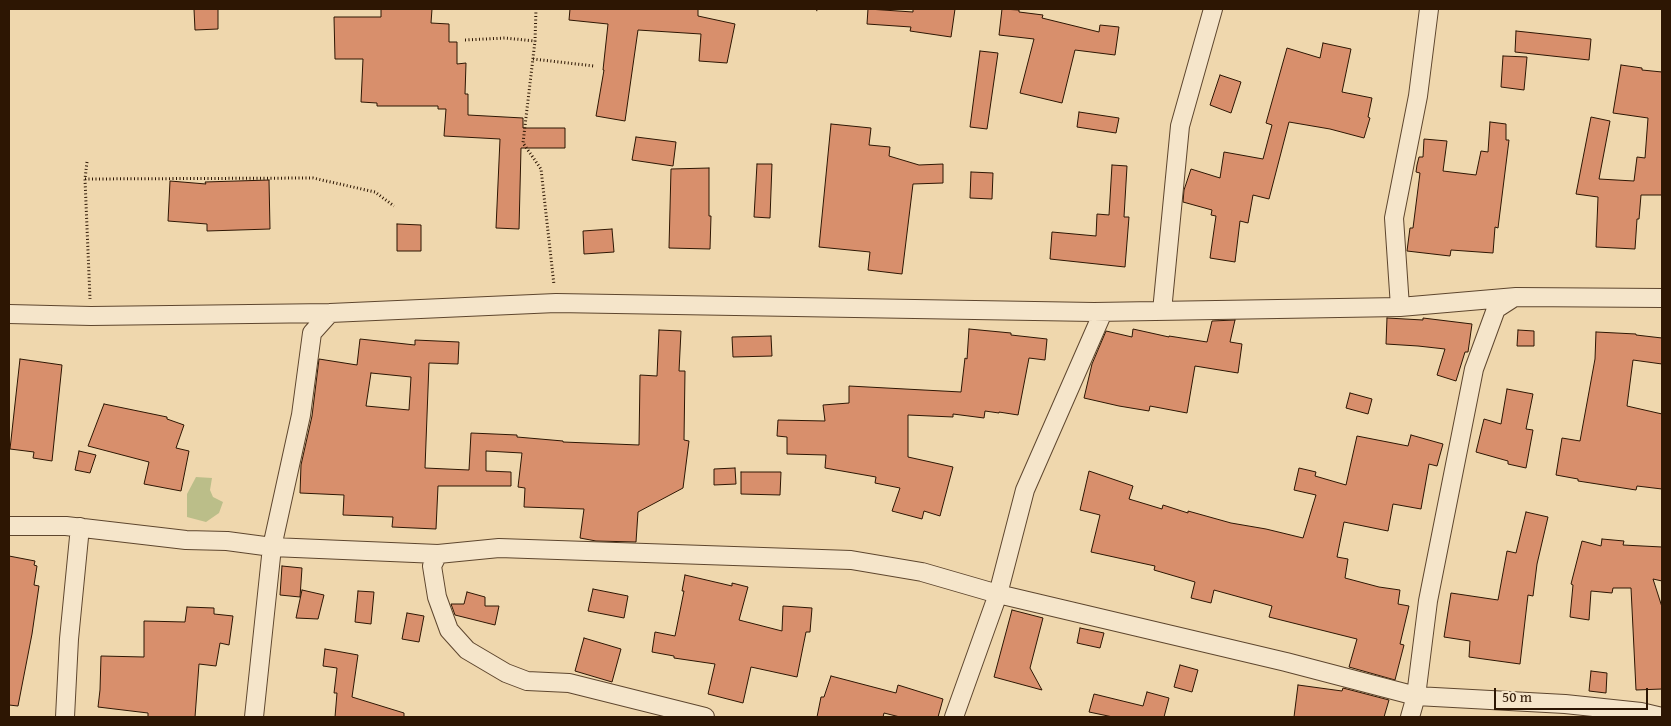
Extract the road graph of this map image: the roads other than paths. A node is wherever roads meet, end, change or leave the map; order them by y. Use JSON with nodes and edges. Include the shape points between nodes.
{"nodes":[{"id":1,"x":1213,"y":9,"type":"edge"},
{"id":2,"x":1429,"y":9,"type":"edge"},
{"id":3,"x":1516,"y":297,"type":"junction"},
{"id":4,"x":1662,"y":298,"type":"edge"},
{"id":5,"x":1400,"y":307,"type":"junction"},
{"id":6,"x":1162,"y":311,"type":"junction"},
{"id":7,"x":1103,"y":312,"type":"junction"},
{"id":8,"x":330,"y":313,"type":"junction"},
{"id":9,"x":9,"y":314,"type":"edge"},
{"id":10,"x":9,"y":526,"type":"edge"},
{"id":11,"x":80,"y":527,"type":"junction"},
{"id":12,"x":272,"y":547,"type":"junction"},
{"id":13,"x":438,"y":554,"type":"junction"},
{"id":14,"x":998,"y":594,"type":"junction"},
{"id":15,"x":1416,"y":696,"type":"junction"},
{"id":16,"x":65,"y":717,"type":"edge"},
{"id":17,"x":254,"y":717,"type":"edge"},
{"id":18,"x":705,"y":717,"type":"edge"},
{"id":19,"x":954,"y":717,"type":"edge"},
{"id":20,"x":1410,"y":717,"type":"edge"},
{"id":21,"x":1662,"y":717,"type":"edge"}],
"edges":[{"from":1,"to":6,"type":"street","via":[[1180,126]]},
{"from":2,"to":5,"type":"street","via":[[1418,96],[1394,218]]},
{"from":3,"to":4,"type":"street"},
{"from":3,"to":5,"type":"street"},
{"from":3,"to":15,"type":"street","via":[[1496,309],[1474,369],[1428,601]]},
{"from":5,"to":6,"type":"street"},
{"from":6,"to":7,"type":"street"},
{"from":7,"to":8,"type":"street","via":[[556,304]]},
{"from":7,"to":14,"type":"street","via":[[1025,490]]},
{"from":8,"to":9,"type":"street"},
{"from":8,"to":12,"type":"street","via":[[312,333],[300,414]]},
{"from":10,"to":11,"type":"street"},
{"from":11,"to":12,"type":"street"},
{"from":11,"to":16,"type":"street"},
{"from":12,"to":13,"type":"street"},
{"from":12,"to":17,"type":"street"},
{"from":13,"to":14,"type":"street","via":[[499,548],[851,560],[922,572]]},
{"from":13,"to":18,"type":"street","via":[[432,566],[437,596],[449,630],[467,650],[506,673],[527,681],[570,683]]},
{"from":14,"to":15,"type":"street"},
{"from":14,"to":19,"type":"street"},
{"from":15,"to":20,"type":"street"},
{"from":15,"to":21,"type":"street","via":[[1565,704]]}]}
